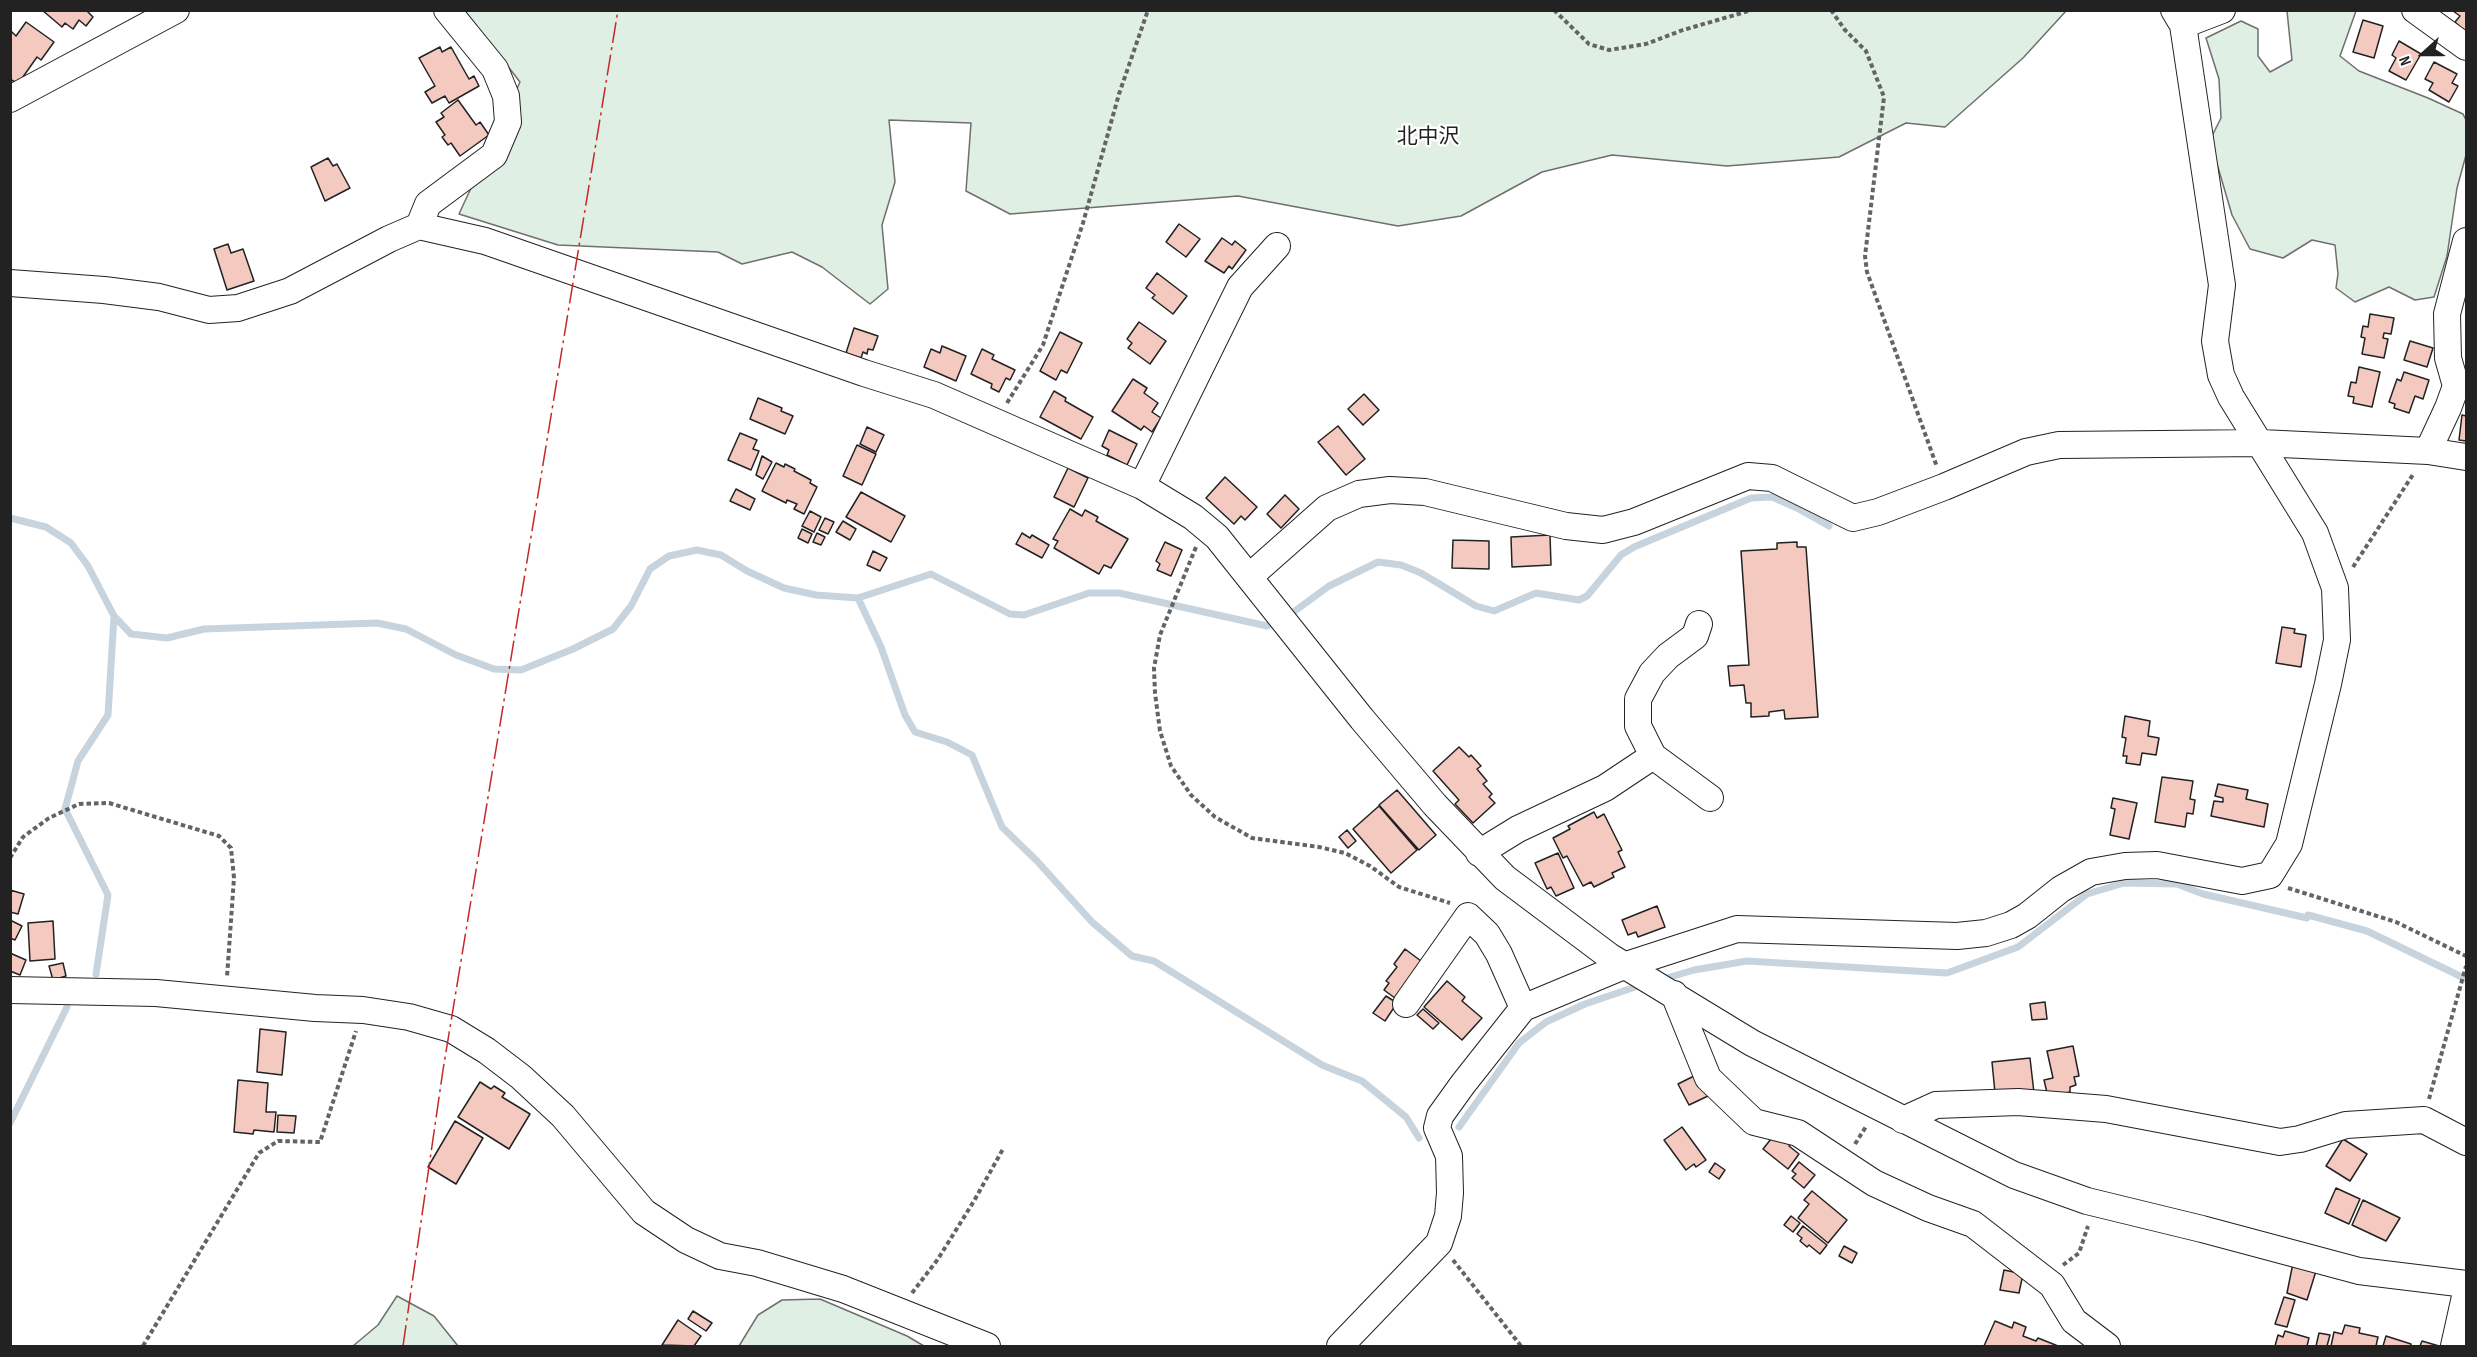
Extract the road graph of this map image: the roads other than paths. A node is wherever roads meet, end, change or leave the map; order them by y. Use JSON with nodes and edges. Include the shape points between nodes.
{"nodes":[{"id":1,"x":176,"y":10,"type":"edge"},
{"id":2,"x":447,"y":10,"type":"edge"},
{"id":3,"x":2222,"y":10,"type":"edge"},
{"id":4,"x":2415,"y":10,"type":"edge"},
{"id":5,"x":2178,"y":18,"type":"edge"},
{"id":6,"x":2466,"y":47,"type":"edge"},
{"id":7,"x":10,"y":99,"type":"edge"},
{"id":8,"x":419,"y":226,"type":"junction"},
{"id":9,"x":2466,"y":241,"type":"edge"},
{"id":10,"x":1277,"y":246,"type":"dead end"},
{"id":11,"x":10,"y":283,"type":"edge"},
{"id":12,"x":2261,"y":443,"type":"junction"},
{"id":13,"x":2428,"y":451,"type":"junction"},
{"id":14,"x":2466,"y":457,"type":"edge"},
{"id":15,"x":1142,"y":486,"type":"junction"},
{"id":16,"x":1249,"y":577,"type":"junction"},
{"id":17,"x":1699,"y":624,"type":"dead end"},
{"id":18,"x":1653,"y":756,"type":"junction"},
{"id":19,"x":1710,"y":798,"type":"dead end"},
{"id":20,"x":1479,"y":853,"type":"junction"},
{"id":21,"x":1626,"y":965,"type":"junction"},
{"id":22,"x":1674,"y":994,"type":"junction"},
{"id":23,"x":13,"y":996,"type":"edge"},
{"id":24,"x":1406,"y":1005,"type":"dead end"},
{"id":25,"x":1523,"y":1008,"type":"junction"},
{"id":26,"x":1903,"y":1120,"type":"junction"},
{"id":27,"x":2466,"y":1142,"type":"edge"},
{"id":28,"x":2466,"y":1284,"type":"edge"},
{"id":29,"x":2466,"y":1292,"type":"edge"},
{"id":30,"x":987,"y":1347,"type":"edge"},
{"id":31,"x":1340,"y":1347,"type":"edge"},
{"id":32,"x":2107,"y":1347,"type":"edge"},
{"id":33,"x":2454,"y":1347,"type":"edge"}],
"edges":[{"from":1,"to":7,"type":"street"},
{"from":2,"to":8,"type":"street","via":[[495,69],[506,96],[508,122],[494,154],[428,204]]},
{"from":3,"to":5,"type":"street"},
{"from":4,"to":6,"type":"street"},
{"from":5,"to":12,"type":"street","via":[[2222,285],[2215,341],[2231,397]]},
{"from":8,"to":11,"type":"street","via":[[290,291],[238,308],[209,309],[137,294]]},
{"from":8,"to":15,"type":"street","via":[[485,241],[934,395]]},
{"from":9,"to":13,"type":"street","via":[[2447,314],[2448,358],[2456,386]]},
{"from":10,"to":15,"type":"street","via":[[1240,286]]},
{"from":12,"to":13,"type":"street"},
{"from":12,"to":16,"type":"street","via":[[2059,445],[2026,452],[1944,487],[1853,518],[1772,478],[1748,476],[1634,522],[1603,530],[1566,526],[1425,492],[1379,491],[1359,494],[1327,508]]},
{"from":12,"to":21,"type":"street","via":[[2315,533],[2335,588],[2337,640],[2289,844],[2270,875],[2242,881],[2157,865],[2125,866],[2091,872],[2027,916],[1986,933],[1957,936],[1737,929]]},
{"from":13,"to":14,"type":"street"},
{"from":15,"to":16,"type":"street","via":[[1205,527]]},
{"from":16,"to":20,"type":"street","via":[[1362,719]]},
{"from":17,"to":18,"type":"street","via":[[1695,636],[1652,674],[1638,699],[1638,726]]},
{"from":18,"to":19,"type":"street"},
{"from":18,"to":20,"type":"street","via":[[1605,788],[1518,829]]},
{"from":20,"to":21,"type":"street","via":[[1505,878]]},
{"from":21,"to":22,"type":"street"},
{"from":21,"to":25,"type":"street"},
{"from":22,"to":26,"type":"street","via":[[1752,1043]]},
{"from":22,"to":32,"type":"street","via":[[1708,1078],[1754,1122],[1798,1133],[1874,1183],[1973,1224],[2052,1285],[2074,1321]]},
{"from":23,"to":30,"type":"street","via":[[156,993],[363,1010],[451,1029],[521,1077],[563,1116],[644,1212],[686,1240],[720,1256],[843,1289]]},
{"from":24,"to":25,"type":"street","via":[[1468,916],[1487,934],[1499,954]]},
{"from":25,"to":31,"type":"street","via":[[1440,1116],[1437,1128],[1449,1156],[1450,1194],[1448,1216],[1438,1243]]},
{"from":26,"to":27,"type":"street","via":[[1935,1105],[2018,1102],[2106,1109],[2280,1142],[2301,1140],[2346,1125],[2424,1120]]},
{"from":26,"to":28,"type":"street","via":[[2014,1175],[2087,1201],[2359,1271]]},
{"from":29,"to":33,"type":"street"}]}
